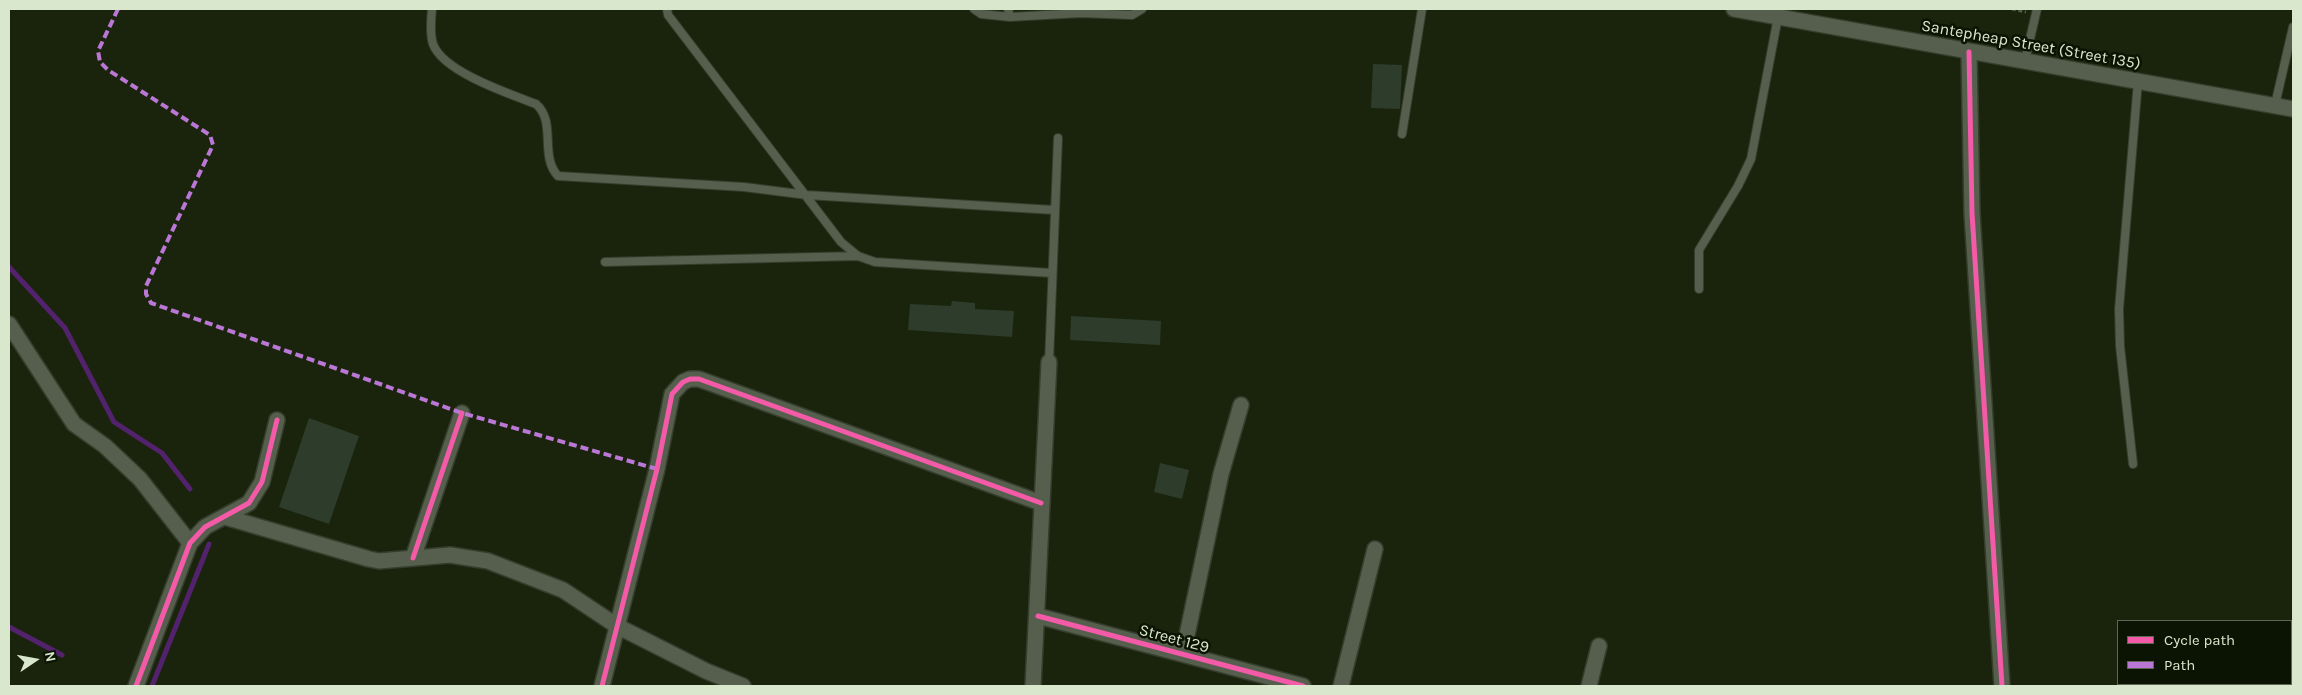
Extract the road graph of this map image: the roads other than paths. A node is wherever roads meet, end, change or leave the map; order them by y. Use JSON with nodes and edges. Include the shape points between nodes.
{"nodes":[{"id":1,"x":432,"y":9,"type":"edge"},
{"id":2,"x":667,"y":9,"type":"edge"},
{"id":3,"x":974,"y":9,"type":"edge"},
{"id":4,"x":1008,"y":9,"type":"edge"},
{"id":5,"x":1142,"y":9,"type":"edge"},
{"id":6,"x":1422,"y":9,"type":"edge"},
{"id":7,"x":1734,"y":9,"type":"edge"},
{"id":8,"x":2037,"y":9,"type":"edge"},
{"id":9,"x":1081,"y":11,"type":"edge"},
{"id":10,"x":1778,"y":17,"type":"junction"},
{"id":11,"x":1010,"y":18,"type":"junction"},
{"id":12,"x":2293,"y":27,"type":"edge"},
{"id":13,"x":1969,"y":52,"type":"junction"},
{"id":14,"x":2025,"y":60,"type":"junction"},
{"id":15,"x":2138,"y":80,"type":"junction"},
{"id":16,"x":2276,"y":105,"type":"junction"},
{"id":17,"x":2293,"y":109,"type":"edge"},
{"id":18,"x":1402,"y":134,"type":"dead end"},
{"id":19,"x":1058,"y":138,"type":"dead end"},
{"id":20,"x":807,"y":195,"type":"junction"},
{"id":21,"x":1054,"y":210,"type":"junction"},
{"id":22,"x":858,"y":256,"type":"junction"},
{"id":23,"x":605,"y":262,"type":"dead end"},
{"id":24,"x":1052,"y":273,"type":"junction"},
{"id":25,"x":1699,"y":289,"type":"dead end"},
{"id":26,"x":9,"y":324,"type":"edge"},
{"id":27,"x":1049,"y":362,"type":"joint"},
{"id":28,"x":1241,"y":405,"type":"dead end"},
{"id":29,"x":462,"y":413,"type":"dead end"},
{"id":30,"x":277,"y":420,"type":"dead end"},
{"id":31,"x":2133,"y":464,"type":"dead end"},
{"id":32,"x":1042,"y":503,"type":"junction"},
{"id":33,"x":225,"y":517,"type":"junction"},
{"id":34,"x":190,"y":543,"type":"junction"},
{"id":35,"x":1375,"y":549,"type":"dead end"},
{"id":36,"x":413,"y":558,"type":"junction"},
{"id":37,"x":1038,"y":616,"type":"junction"},
{"id":38,"x":617,"y":626,"type":"junction"},
{"id":39,"x":1599,"y":646,"type":"dead end"},
{"id":40,"x":1183,"y":654,"type":"junction"},
{"id":41,"x":136,"y":686,"type":"edge"},
{"id":42,"x":602,"y":686,"type":"edge"},
{"id":43,"x":743,"y":686,"type":"edge"},
{"id":44,"x":1033,"y":686,"type":"edge"},
{"id":45,"x":1303,"y":686,"type":"edge"},
{"id":46,"x":1341,"y":686,"type":"edge"},
{"id":47,"x":1589,"y":686,"type":"edge"},
{"id":48,"x":2002,"y":686,"type":"edge"}],
"edges":[{"from":1,"to":20,"type":"lane","via":[[433,44],[443,57],[474,80],[536,104],[543,110],[549,156],[552,169],[558,176],[744,187]]},
{"from":2,"to":20,"type":"lane","via":[[668,15]]},
{"from":3,"to":11,"type":"lane","via":[[982,14]]},
{"from":4,"to":11,"type":"lane"},
{"from":5,"to":9,"type":"lane","via":[[1132,15]]},
{"from":6,"to":18,"type":"lane"},
{"from":7,"to":10,"type":"street","name":"Santepheap Street (Street 135)"},
{"from":8,"to":14,"type":"lane"},
{"from":9,"to":11,"type":"lane"},
{"from":10,"to":13,"type":"street","name":"Santepheap Street (Street 135)"},
{"from":10,"to":25,"type":"lane","via":[[1751,159],[1699,250]]},
{"from":12,"to":16,"type":"lane"},
{"from":13,"to":14,"type":"street","name":"Santepheap Street (Street 135)"},
{"from":13,"to":48,"type":"street","via":[[1972,213]]},
{"from":14,"to":15,"type":"street","name":"Santepheap Street (Street 135)"},
{"from":15,"to":16,"type":"street","name":"Santepheap Street (Street 135)"},
{"from":15,"to":31,"type":"lane","via":[[2119,309]]},
{"from":16,"to":17,"type":"street","name":"Santepheap Street (Street 135)"},
{"from":19,"to":21,"type":"lane"},
{"from":20,"to":21,"type":"lane"},
{"from":20,"to":22,"type":"lane","via":[[841,242]]},
{"from":21,"to":24,"type":"lane"},
{"from":22,"to":23,"type":"lane"},
{"from":22,"to":24,"type":"lane","via":[[875,262]]},
{"from":24,"to":27,"type":"lane"},
{"from":26,"to":34,"type":"street","via":[[74,424],[105,446],[140,479]]},
{"from":27,"to":32,"type":"street"},
{"from":28,"to":40,"type":"street","via":[[1222,474]]},
{"from":29,"to":36,"type":"street"},
{"from":30,"to":33,"type":"street","via":[[262,482],[249,504]]},
{"from":32,"to":37,"type":"street"},
{"from":32,"to":38,"type":"street","via":[[708,382],[690,379],[682,382],[672,394],[657,469]]},
{"from":33,"to":34,"type":"street","via":[[205,527]]},
{"from":33,"to":36,"type":"street","via":[[369,560]]},
{"from":34,"to":41,"type":"street"},
{"from":35,"to":46,"type":"street"},
{"from":36,"to":38,"type":"street","via":[[450,555],[488,561],[563,590]]},
{"from":37,"to":40,"type":"street","name":"Street 129"},
{"from":37,"to":44,"type":"street"},
{"from":38,"to":42,"type":"street"},
{"from":38,"to":43,"type":"street"},
{"from":39,"to":47,"type":"street"},
{"from":40,"to":45,"type":"street","name":"Street 129"}]}
